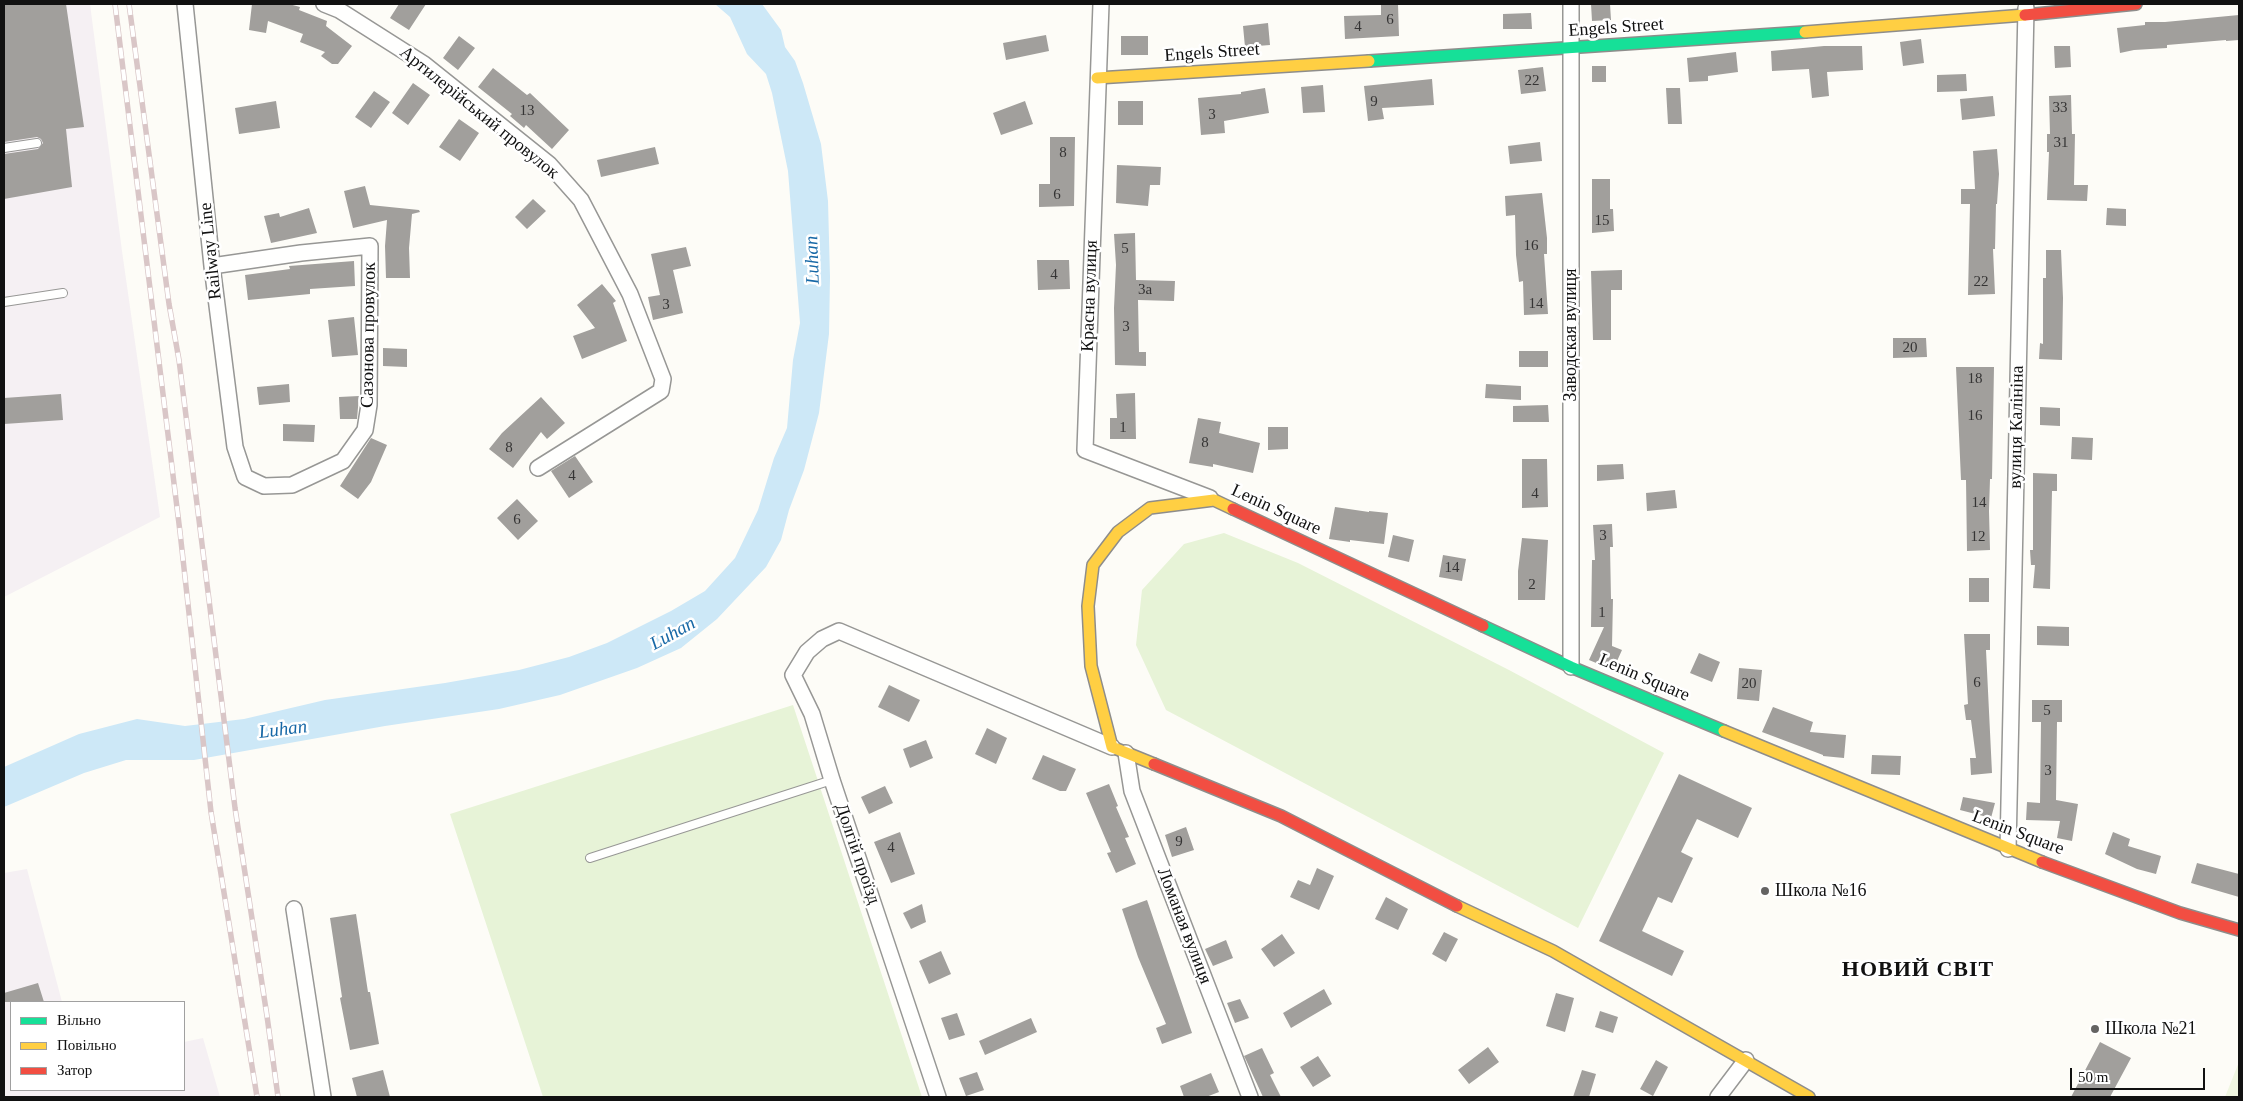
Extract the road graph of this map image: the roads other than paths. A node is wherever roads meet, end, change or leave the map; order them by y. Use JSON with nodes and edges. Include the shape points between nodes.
{"nodes":[{"id":1,"x":186,"y":4,"type":"edge"},
{"id":2,"x":324,"y":4,"type":"edge"},
{"id":3,"x":1101,"y":4,"type":"edge"},
{"id":4,"x":1571,"y":4,"type":"edge"},
{"id":5,"x":2136,"y":4,"type":"edge"},
{"id":6,"x":2026,"y":9,"type":"edge"},
{"id":7,"x":1572,"y":49,"type":"junction"},
{"id":8,"x":1097,"y":78,"type":"junction"},
{"id":9,"x":37,"y":143,"type":"dead end"},
{"id":10,"x":4,"y":148,"type":"edge"},
{"id":11,"x":212,"y":266,"type":"junction"},
{"id":12,"x":63,"y":293,"type":"dead end"},
{"id":13,"x":4,"y":302,"type":"edge"},
{"id":14,"x":538,"y":468,"type":"dead end"},
{"id":15,"x":264,"y":486,"type":"joint"},
{"id":16,"x":1214,"y":500,"type":"junction"},
{"id":17,"x":1571,"y":667,"type":"junction"},
{"id":18,"x":1119,"y":750,"type":"junction"},
{"id":19,"x":832,"y":780,"type":"junction"},
{"id":20,"x":2008,"y":849,"type":"junction"},
{"id":21,"x":590,"y":858,"type":"dead end"},
{"id":22,"x":294,"y":909,"type":"dead end"},
{"id":23,"x":2239,"y":930,"type":"edge"},
{"id":24,"x":1746,"y":1060,"type":"junction"},
{"id":25,"x":1244,"y":1095,"type":"edge"},
{"id":26,"x":323,"y":1097,"type":"edge"},
{"id":27,"x":938,"y":1097,"type":"edge"},
{"id":28,"x":1718,"y":1097,"type":"edge"},
{"id":29,"x":1809,"y":1097,"type":"edge"}],
"edges":[{"from":1,"to":11,"type":"street","name":"Railway Line"},
{"from":2,"to":14,"type":"street","name":"Артилерійський провулок","via":[[339,10],[424,64],[550,164],[581,200],[630,294],[663,379],[661,391]]},
{"from":3,"to":8,"type":"street","name":"Красна вулиця"},
{"from":4,"to":7,"type":"street","name":"Заводская вулиця"},
{"from":5,"to":6,"type":"street","name":"Engels Street"},
{"from":6,"to":7,"type":"street","name":"Engels Street"},
{"from":6,"to":20,"type":"street","name":"вулиця Калініна"},
{"from":7,"to":8,"type":"street","name":"Engels Street"},
{"from":7,"to":17,"type":"street","name":"Заводская вулиця"},
{"from":8,"to":16,"type":"street","name":"Красна вулиця","via":[[1085,450]]},
{"from":9,"to":10,"type":"lane"},
{"from":11,"to":15,"type":"street","name":"Railway Line","via":[[235,447],[245,476]]},
{"from":11,"to":15,"type":"street","name":"Сазонова провулок","via":[[370,246],[369,405],[365,430],[343,461],[292,485]]},
{"from":12,"to":13,"type":"lane"},
{"from":16,"to":17,"type":"street","name":"Lenin Square"},
{"from":16,"to":18,"type":"street","name":"Lenin Square","via":[[1150,508],[1118,532],[1093,565],[1088,606],[1091,666]]},
{"from":17,"to":20,"type":"street","name":"Lenin Square"},
{"from":18,"to":19,"type":"street","name":"Долгій проїзд","via":[[839,632],[822,639],[807,652],[793,675],[812,714]]},
{"from":18,"to":24,"type":"street","via":[[1281,816],[1420,889],[1553,951]]},
{"from":18,"to":25,"type":"street","name":"Ломаная вулиця"},
{"from":19,"to":21,"type":"lane"},
{"from":19,"to":27,"type":"street","name":"Долгій проїзд"},
{"from":20,"to":23,"type":"street","name":"Lenin Square","via":[[2180,913]]},
{"from":22,"to":26,"type":"street"},
{"from":24,"to":28,"type":"street"},
{"from":24,"to":29,"type":"street"}]}
